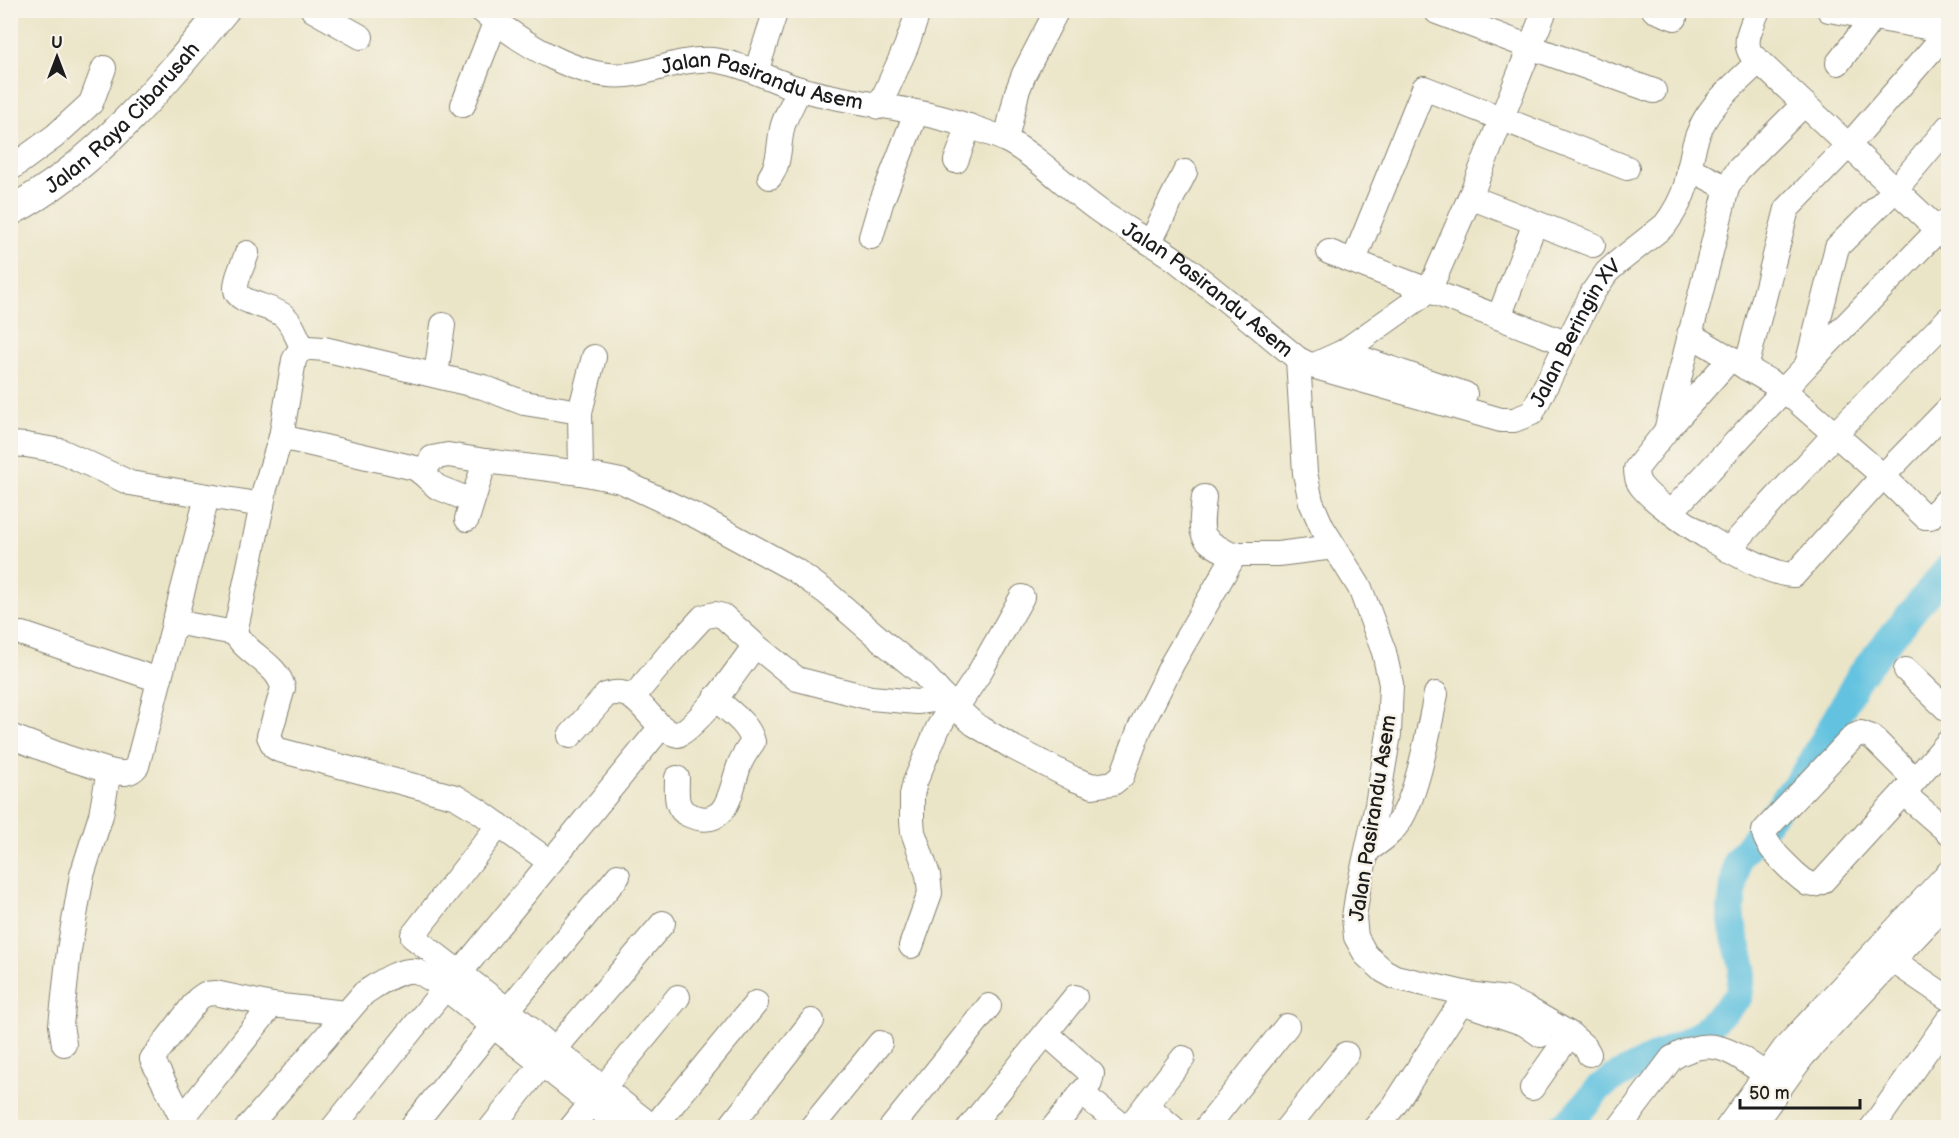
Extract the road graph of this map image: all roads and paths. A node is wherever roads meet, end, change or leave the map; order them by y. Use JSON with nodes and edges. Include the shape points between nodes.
{"nodes":[{"id":1,"x":224,"y":10,"type":"edge"},
{"id":2,"x":313,"y":10,"type":"edge"},
{"id":3,"x":776,"y":10,"type":"edge"},
{"id":4,"x":919,"y":10,"type":"edge"},
{"id":5,"x":1057,"y":10,"type":"edge"},
{"id":6,"x":1545,"y":10,"type":"edge"},
{"id":7,"x":1758,"y":10,"type":"edge"},
{"id":8,"x":1829,"y":10,"type":"edge"},
{"id":9,"x":1437,"y":12,"type":"edge"},
{"id":10,"x":1875,"y":14,"type":"edge"},
{"id":11,"x":488,"y":17,"type":"edge"},
{"id":12,"x":1948,"y":31,"type":"edge"},
{"id":13,"x":361,"y":37,"type":"dead end"},
{"id":14,"x":1530,"y":48,"type":"junction"},
{"id":15,"x":1759,"y":61,"type":"junction"},
{"id":16,"x":1838,"y":63,"type":"dead end"},
{"id":17,"x":104,"y":68,"type":"dead end"},
{"id":18,"x":756,"y":72,"type":"junction"},
{"id":19,"x":799,"y":89,"type":"junction"},
{"id":20,"x":1654,"y":91,"type":"dead end"},
{"id":21,"x":1804,"y":104,"type":"junction"},
{"id":22,"x":463,"y":105,"type":"dead end"},
{"id":23,"x":879,"y":107,"type":"junction"},
{"id":24,"x":916,"y":113,"type":"junction"},
{"id":25,"x":1501,"y":119,"type":"junction"},
{"id":26,"x":969,"y":126,"type":"junction"},
{"id":27,"x":1948,"y":126,"type":"edge"},
{"id":28,"x":1006,"y":140,"type":"junction"},
{"id":29,"x":1849,"y":145,"type":"junction"},
{"id":30,"x":956,"y":161,"type":"dead end"},
{"id":31,"x":1627,"y":168,"type":"dead end"},
{"id":32,"x":1689,"y":168,"type":"junction"},
{"id":33,"x":10,"y":169,"type":"edge"},
{"id":34,"x":1185,"y":172,"type":"dead end"},
{"id":35,"x":770,"y":177,"type":"dead end"},
{"id":36,"x":1727,"y":188,"type":"junction"},
{"id":37,"x":1896,"y":189,"type":"junction"},
{"id":38,"x":1470,"y":197,"type":"junction"},
{"id":39,"x":10,"y":211,"type":"edge"},
{"id":40,"x":1535,"y":222,"type":"junction"},
{"id":41,"x":1946,"y":230,"type":"edge"},
{"id":42,"x":871,"y":237,"type":"dead end"},
{"id":43,"x":1150,"y":242,"type":"junction"},
{"id":44,"x":1593,"y":245,"type":"dead end"},
{"id":45,"x":1329,"y":252,"type":"dead end"},
{"id":46,"x":247,"y":253,"type":"dead end"},
{"id":47,"x":1354,"y":260,"type":"junction"},
{"id":48,"x":1429,"y":291,"type":"junction"},
{"id":49,"x":1499,"y":317,"type":"junction"},
{"id":50,"x":1948,"y":319,"type":"edge"},
{"id":51,"x":443,"y":326,"type":"dead end"},
{"id":52,"x":1689,"y":334,"type":"junction"},
{"id":53,"x":1556,"y":339,"type":"dead end"},
{"id":54,"x":303,"y":349,"type":"junction"},
{"id":55,"x":1343,"y":352,"type":"junction"},
{"id":56,"x":594,"y":357,"type":"dead end"},
{"id":57,"x":1305,"y":363,"type":"junction"},
{"id":58,"x":1738,"y":363,"type":"junction"},
{"id":59,"x":1807,"y":365,"type":"junction"},
{"id":60,"x":436,"y":375,"type":"junction"},
{"id":61,"x":1784,"y":390,"type":"junction"},
{"id":62,"x":1500,"y":406,"type":"dead end"},
{"id":63,"x":1948,"y":409,"type":"edge"},
{"id":64,"x":580,"y":412,"type":"junction"},
{"id":65,"x":1666,"y":431,"type":"junction"},
{"id":66,"x":1834,"y":435,"type":"junction"},
{"id":67,"x":281,"y":437,"type":"junction"},
{"id":68,"x":10,"y":444,"type":"edge"},
{"id":69,"x":484,"y":461,"type":"junction"},
{"id":70,"x":581,"y":472,"type":"junction"},
{"id":71,"x":423,"y":474,"type":"junction"},
{"id":72,"x":1883,"y":476,"type":"junction"},
{"id":73,"x":207,"y":497,"type":"junction"},
{"id":74,"x":1204,"y":497,"type":"dead end"},
{"id":75,"x":1948,"y":499,"type":"edge"},
{"id":76,"x":262,"y":505,"type":"junction"},
{"id":77,"x":1671,"y":512,"type":"junction"},
{"id":78,"x":1334,"y":548,"type":"junction"},
{"id":79,"x":1728,"y":550,"type":"junction"},
{"id":80,"x":1234,"y":556,"type":"junction"},
{"id":81,"x":1022,"y":597,"type":"dead end"},
{"id":82,"x":174,"y":622,"type":"junction"},
{"id":83,"x":235,"y":633,"type":"junction"},
{"id":84,"x":23,"y":634,"type":"dead end"},
{"id":85,"x":755,"y":645,"type":"junction"},
{"id":86,"x":1906,"y":670,"type":"dead end"},
{"id":87,"x":159,"y":680,"type":"junction"},
{"id":88,"x":1436,"y":694,"type":"dead end"},
{"id":89,"x":633,"y":697,"type":"junction"},
{"id":90,"x":715,"y":698,"type":"junction"},
{"id":91,"x":950,"y":702,"type":"junction"},
{"id":92,"x":1948,"y":710,"type":"edge"},
{"id":93,"x":661,"y":727,"type":"junction"},
{"id":94,"x":10,"y":736,"type":"edge"},
{"id":95,"x":570,"y":736,"type":"dead end"},
{"id":96,"x":1948,"y":742,"type":"edge"},
{"id":97,"x":109,"y":771,"type":"junction"},
{"id":98,"x":677,"y":778,"type":"dead end"},
{"id":99,"x":1909,"y":786,"type":"junction"},
{"id":100,"x":499,"y":825,"type":"junction"},
{"id":101,"x":1948,"y":832,"type":"edge"},
{"id":102,"x":1368,"y":850,"type":"junction"},
{"id":103,"x":549,"y":862,"type":"junction"},
{"id":104,"x":1948,"y":873,"type":"edge"},
{"id":105,"x":618,"y":876,"type":"dead end"},
{"id":106,"x":1948,"y":902,"type":"edge"},
{"id":107,"x":663,"y":923,"type":"dead end"},
{"id":108,"x":911,"y":946,"type":"dead end"},
{"id":109,"x":1892,"y":960,"type":"junction"},
{"id":110,"x":452,"y":981,"type":"junction"},
{"id":111,"x":678,"y":997,"type":"dead end"},
{"id":112,"x":1075,"y":997,"type":"dead end"},
{"id":113,"x":1948,"y":998,"type":"edge"},
{"id":114,"x":756,"y":1003,"type":"dead end"},
{"id":115,"x":272,"y":1005,"type":"junction"},
{"id":116,"x":989,"y":1006,"type":"dead end"},
{"id":117,"x":346,"y":1013,"type":"junction"},
{"id":118,"x":500,"y":1018,"type":"junction"},
{"id":119,"x":1948,"y":1020,"type":"edge"},
{"id":120,"x":812,"y":1021,"type":"dead end"},
{"id":121,"x":1287,"y":1026,"type":"dead end"},
{"id":122,"x":1046,"y":1033,"type":"junction"},
{"id":123,"x":1565,"y":1041,"type":"junction"},
{"id":124,"x":880,"y":1043,"type":"dead end"},
{"id":125,"x":64,"y":1044,"type":"dead end"},
{"id":126,"x":1346,"y":1054,"type":"dead end"},
{"id":127,"x":1589,"y":1054,"type":"dead end"},
{"id":128,"x":548,"y":1057,"type":"junction"},
{"id":129,"x":1183,"y":1058,"type":"dead end"},
{"id":130,"x":1766,"y":1074,"type":"junction"},
{"id":131,"x":1533,"y":1088,"type":"dead end"},
{"id":132,"x":1081,"y":1093,"type":"junction"},
{"id":133,"x":598,"y":1095,"type":"junction"},
{"id":134,"x":1146,"y":1105,"type":"junction"},
{"id":135,"x":185,"y":1123,"type":"edge"},
{"id":136,"x":654,"y":1127,"type":"edge"},
{"id":137,"x":247,"y":1128,"type":"edge"},
{"id":138,"x":333,"y":1128,"type":"edge"},
{"id":139,"x":411,"y":1128,"type":"edge"},
{"id":140,"x":491,"y":1128,"type":"edge"},
{"id":141,"x":571,"y":1128,"type":"edge"},
{"id":142,"x":623,"y":1128,"type":"edge"},
{"id":143,"x":729,"y":1128,"type":"edge"},
{"id":144,"x":811,"y":1128,"type":"edge"},
{"id":145,"x":891,"y":1128,"type":"edge"},
{"id":146,"x":969,"y":1128,"type":"edge"},
{"id":147,"x":1053,"y":1128,"type":"edge"},
{"id":148,"x":1127,"y":1128,"type":"edge"},
{"id":149,"x":1173,"y":1128,"type":"edge"},
{"id":150,"x":1206,"y":1128,"type":"edge"},
{"id":151,"x":1287,"y":1128,"type":"edge"},
{"id":152,"x":1375,"y":1128,"type":"edge"},
{"id":153,"x":1620,"y":1128,"type":"edge"},
{"id":154,"x":1727,"y":1128,"type":"edge"},
{"id":155,"x":1751,"y":1128,"type":"edge"},
{"id":156,"x":1872,"y":1128,"type":"edge"}],
"edges":[{"from":1,"to":39,"type":"main road","name":"Jalan Raya Cibarusah","via":[[96,149],[66,176]]},
{"from":2,"to":13,"type":"street"},
{"from":3,"to":18,"type":"street"},
{"from":4,"to":23,"type":"street"},
{"from":5,"to":28,"type":"street","via":[[1024,74]]},
{"from":6,"to":14,"type":"street"},
{"from":7,"to":15,"type":"street","via":[[1747,46]]},
{"from":8,"to":10,"type":"street"},
{"from":9,"to":14,"type":"street"},
{"from":10,"to":12,"type":"street"},
{"from":10,"to":16,"type":"street"},
{"from":11,"to":18,"type":"street","name":"Jalan Pasirandu Asem","via":[[526,44],[567,63],[604,74],[636,74],[712,60]]},
{"from":11,"to":22,"type":"street"},
{"from":12,"to":29,"type":"street"},
{"from":14,"to":20,"type":"street"},
{"from":14,"to":25,"type":"street"},
{"from":15,"to":21,"type":"street"},
{"from":15,"to":32,"type":"street","name":"Jalan Beringin XV","via":[[1710,112],[1701,127]]},
{"from":17,"to":33,"type":"street","via":[[91,104]]},
{"from":18,"to":19,"type":"street","name":"Jalan Pasirandu Asem"},
{"from":19,"to":23,"type":"street","name":"Jalan Pasirandu Asem"},
{"from":19,"to":35,"type":"street","via":[[784,121]]},
{"from":21,"to":29,"type":"street"},
{"from":21,"to":36,"type":"street","via":[[1738,170]]},
{"from":23,"to":24,"type":"street","name":"Jalan Pasirandu Asem"},
{"from":24,"to":26,"type":"street","name":"Jalan Pasirandu Asem"},
{"from":24,"to":42,"type":"street"},
{"from":25,"to":31,"type":"street"},
{"from":25,"to":38,"type":"street"},
{"from":25,"to":47,"type":"street","via":[[1423,89]]},
{"from":26,"to":28,"type":"street","name":"Jalan Pasirandu Asem"},
{"from":26,"to":30,"type":"street"},
{"from":27,"to":37,"type":"street"},
{"from":28,"to":43,"type":"street","name":"Jalan Pasirandu Asem","via":[[1098,210]]},
{"from":29,"to":37,"type":"street"},
{"from":29,"to":58,"type":"street","via":[[1786,209]]},
{"from":32,"to":36,"type":"street"},
{"from":32,"to":57,"type":"street","name":"Jalan Beringin XV","via":[[1683,194],[1665,225],[1612,268],[1593,292],[1533,413],[1501,420]]},
{"from":34,"to":43,"type":"street"},
{"from":36,"to":52,"type":"street"},
{"from":37,"to":41,"type":"street"},
{"from":37,"to":59,"type":"street","via":[[1837,247]]},
{"from":38,"to":40,"type":"street"},
{"from":38,"to":48,"type":"street"},
{"from":40,"to":44,"type":"street"},
{"from":40,"to":49,"type":"street"},
{"from":41,"to":59,"type":"street"},
{"from":43,"to":57,"type":"street","name":"Jalan Pasirandu Asem"},
{"from":45,"to":47,"type":"street"},
{"from":46,"to":54,"type":"street","via":[[237,295],[285,317]]},
{"from":47,"to":48,"type":"street"},
{"from":48,"to":49,"type":"street"},
{"from":48,"to":55,"type":"street"},
{"from":49,"to":53,"type":"street"},
{"from":50,"to":66,"type":"street"},
{"from":51,"to":60,"type":"street"},
{"from":52,"to":58,"type":"street"},
{"from":52,"to":65,"type":"street"},
{"from":54,"to":60,"type":"street","via":[[324,350]]},
{"from":54,"to":67,"type":"street","via":[[294,360]]},
{"from":55,"to":57,"type":"street"},
{"from":55,"to":62,"type":"street"},
{"from":56,"to":64,"type":"street"},
{"from":57,"to":78,"type":"street","name":"Jalan Pasirandu Asem","via":[[1305,473],[1311,502]]},
{"from":58,"to":61,"type":"street"},
{"from":58,"to":65,"type":"street"},
{"from":59,"to":61,"type":"street"},
{"from":60,"to":64,"type":"street","via":[[524,403]]},
{"from":61,"to":66,"type":"street"},
{"from":61,"to":77,"type":"street"},
{"from":63,"to":72,"type":"street"},
{"from":64,"to":70,"type":"street"},
{"from":65,"to":77,"type":"street","via":[[1636,469],[1636,478]]},
{"from":66,"to":72,"type":"street"},
{"from":66,"to":79,"type":"street"},
{"from":67,"to":71,"type":"street","via":[[415,468]]},
{"from":67,"to":76,"type":"street"},
{"from":68,"to":73,"type":"street","via":[[61,451],[130,483]]},
{"from":69,"to":70,"type":"street"},
{"from":69,"to":71,"type":"street","via":[[440,455],[432,458]]},
{"from":69,"to":71,"type":"street","via":[[469,510]]},
{"from":70,"to":91,"type":"street","via":[[621,481],[700,518],[795,570],[924,675]]},
{"from":72,"to":75,"type":"street","via":[[1925,517],[1930,517]]},
{"from":72,"to":79,"type":"street","via":[[1794,575],[1783,575]]},
{"from":73,"to":76,"type":"street"},
{"from":73,"to":82,"type":"street"},
{"from":74,"to":80,"type":"street","via":[[1200,528],[1204,538]]},
{"from":76,"to":83,"type":"street"},
{"from":77,"to":79,"type":"street"},
{"from":78,"to":80,"type":"street"},
{"from":78,"to":102,"type":"street","name":"Jalan Pasirandu Asem","via":[[1360,588],[1384,652],[1391,684],[1388,742]]},
{"from":80,"to":91,"type":"street","via":[[1173,662],[1140,728],[1122,776],[1113,783],[1093,786],[1074,779],[993,737]]},
{"from":81,"to":91,"type":"street","via":[[994,647]]},
{"from":82,"to":83,"type":"street"},
{"from":82,"to":87,"type":"street"},
{"from":83,"to":100,"type":"street","via":[[282,683],[269,736],[274,747],[447,793]]},
{"from":84,"to":87,"type":"street"},
{"from":85,"to":89,"type":"street","via":[[723,616],[703,617]]},
{"from":85,"to":90,"type":"street"},
{"from":85,"to":91,"type":"street","via":[[797,679],[871,698]]},
{"from":86,"to":92,"type":"street"},
{"from":87,"to":97,"type":"street","via":[[137,766],[126,774]]},
{"from":88,"to":102,"type":"street","via":[[1408,804],[1396,827]]},
{"from":89,"to":93,"type":"street"},
{"from":89,"to":95,"type":"street","via":[[623,692],[606,695]]},
{"from":90,"to":93,"type":"street","via":[[678,735]]},
{"from":90,"to":98,"type":"street","via":[[743,723],[753,742],[740,764],[726,808],[707,818],[684,813],[677,801]]},
{"from":91,"to":108,"type":"street","via":[[912,795],[914,832],[930,893]]},
{"from":93,"to":103,"type":"street"},
{"from":94,"to":97,"type":"street"},
{"from":96,"to":99,"type":"street"},
{"from":97,"to":125,"type":"street","via":[[101,815],[82,875],[69,950],[62,1025]]},
{"from":99,"to":99,"type":"street","via":[[1822,882],[1809,884],[1802,880],[1764,839],[1766,828],[1859,734],[1872,737]]},
{"from":99,"to":101,"type":"street"},
{"from":100,"to":103,"type":"street"},
{"from":100,"to":110,"type":"street","via":[[413,935]]},
{"from":102,"to":123,"type":"street","name":"Jalan Pasirandu Asem","via":[[1354,928],[1359,946],[1376,964],[1395,977],[1506,999],[1526,1008]]},
{"from":103,"to":110,"type":"street"},
{"from":104,"to":130,"type":"street","via":[[1784,1048]]},
{"from":105,"to":118,"type":"street"},
{"from":106,"to":109,"type":"street"},
{"from":107,"to":128,"type":"street"},
{"from":109,"to":113,"type":"street"},
{"from":109,"to":155,"type":"street","via":[[1803,1056]]},
{"from":110,"to":117,"type":"street","via":[[415,971],[401,973],[364,993]]},
{"from":110,"to":118,"type":"street"},
{"from":110,"to":138,"type":"street"},
{"from":111,"to":133,"type":"street"},
{"from":112,"to":122,"type":"street"},
{"from":114,"to":136,"type":"street"},
{"from":115,"to":117,"type":"street"},
{"from":115,"to":135,"type":"street"},
{"from":115,"to":135,"type":"street","via":[[205,994],[152,1059]]},
{"from":116,"to":145,"type":"street"},
{"from":117,"to":137,"type":"street"},
{"from":118,"to":128,"type":"street"},
{"from":118,"to":139,"type":"street"},
{"from":119,"to":156,"type":"street"},
{"from":120,"to":143,"type":"street"},
{"from":121,"to":150,"type":"street"},
{"from":122,"to":132,"type":"street","via":[[1092,1074]]},
{"from":122,"to":146,"type":"street"},
{"from":123,"to":127,"type":"street","name":"Jalan Pasirandu Asem","via":[[1585,1047]]},
{"from":123,"to":131,"type":"street"},
{"from":123,"to":152,"type":"street","via":[[1460,1004],[1394,1106]]},
{"from":124,"to":144,"type":"street"},
{"from":126,"to":151,"type":"street"},
{"from":128,"to":133,"type":"street"},
{"from":128,"to":140,"type":"street"},
{"from":129,"to":134,"type":"street"},
{"from":130,"to":153,"type":"street","via":[[1718,1046],[1684,1051],[1672,1058]]},
{"from":130,"to":154,"type":"street"},
{"from":132,"to":147,"type":"street"},
{"from":132,"to":148,"type":"street"},
{"from":133,"to":136,"type":"street"},
{"from":133,"to":141,"type":"street"},
{"from":133,"to":142,"type":"street"},
{"from":134,"to":148,"type":"street"},
{"from":134,"to":149,"type":"street"}]}
